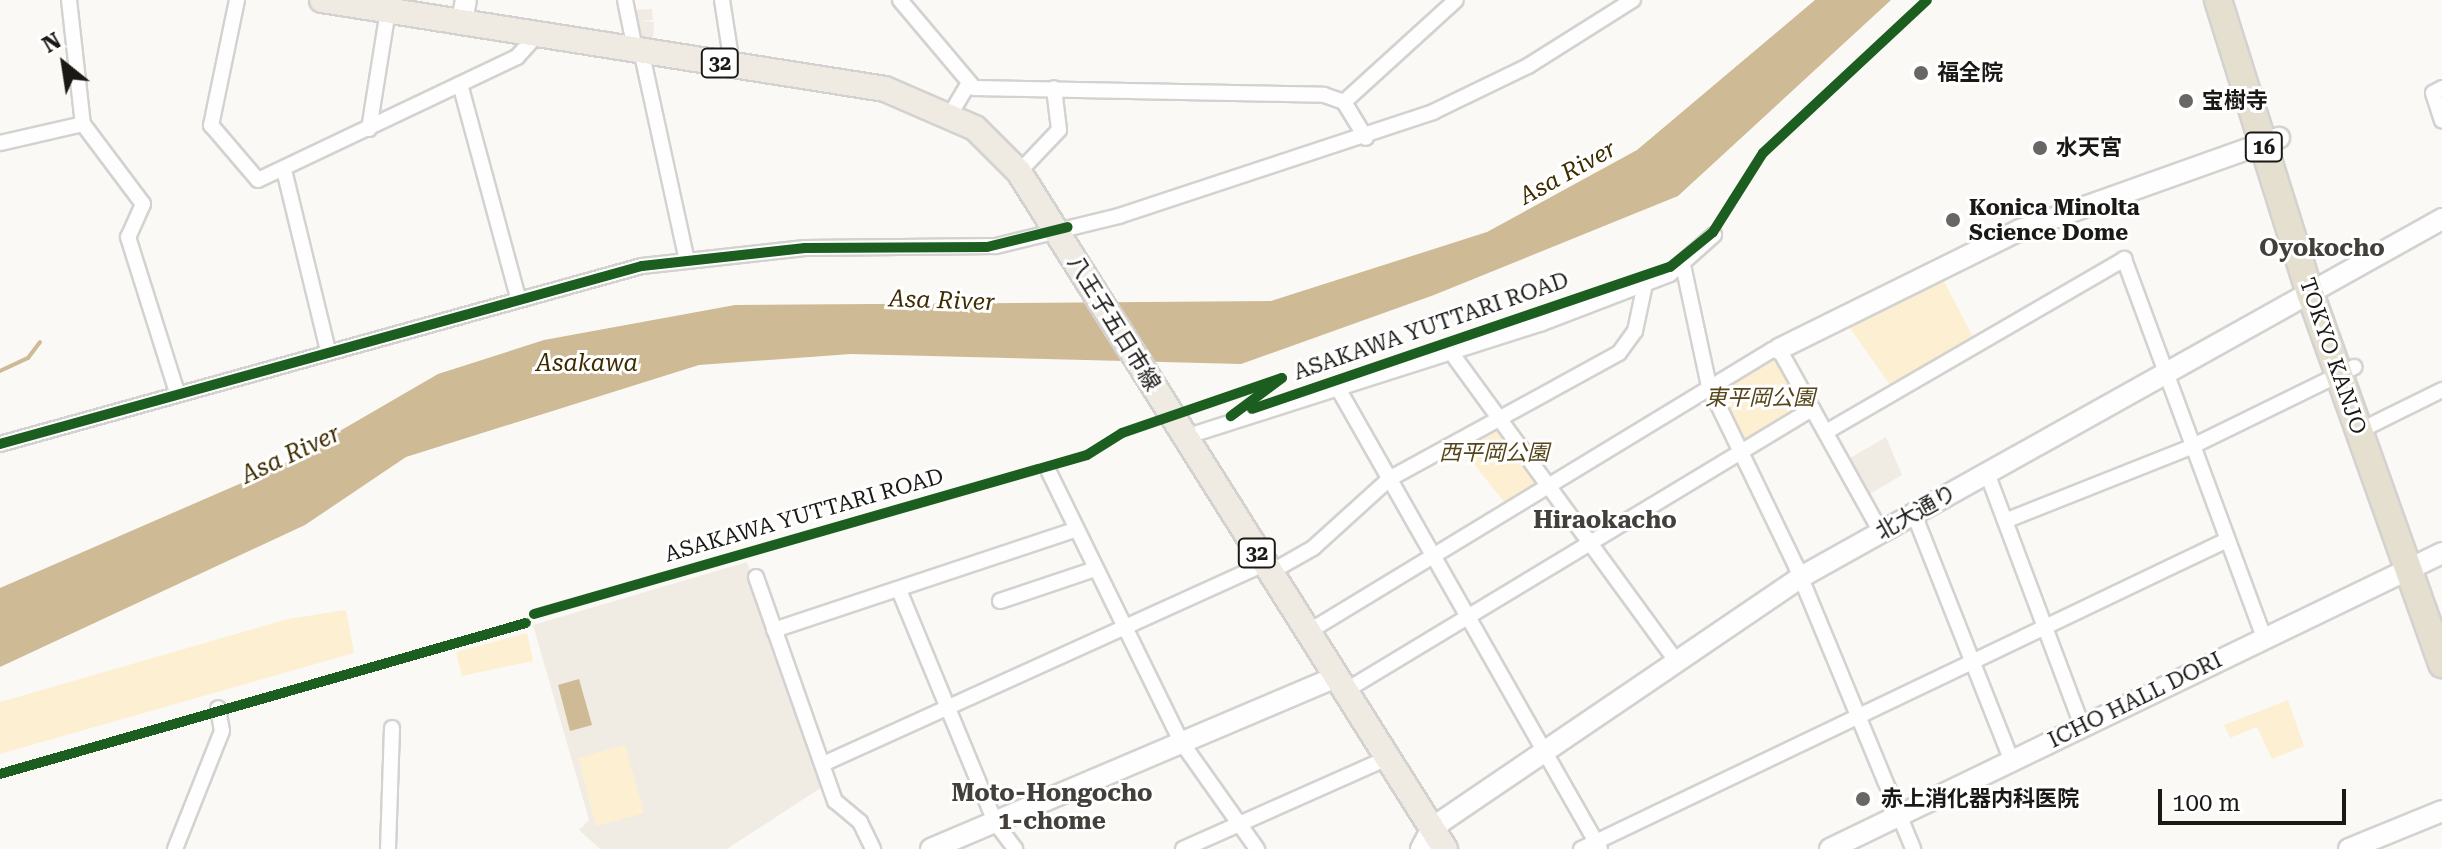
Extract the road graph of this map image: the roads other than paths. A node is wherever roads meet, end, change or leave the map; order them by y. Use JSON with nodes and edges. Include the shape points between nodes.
{"nodes":[{"id":1,"x":69,"y":0,"type":"edge"},
{"id":2,"x":237,"y":0,"type":"edge"},
{"id":3,"x":322,"y":0,"type":"edge"},
{"id":4,"x":625,"y":0,"type":"edge"},
{"id":5,"x":722,"y":0,"type":"edge"},
{"id":6,"x":900,"y":0,"type":"edge"},
{"id":7,"x":1456,"y":0,"type":"edge"},
{"id":8,"x":1633,"y":0,"type":"edge"},
{"id":9,"x":2218,"y":0,"type":"edge"},
{"id":10,"x":2237,"y":0,"type":"edge"},
{"id":11,"x":388,"y":11,"type":"junction"},
{"id":12,"x":464,"y":11,"type":"edge"},
{"id":13,"x":538,"y":34,"type":"junction"},
{"id":14,"x":638,"y":49,"type":"junction"},
{"id":15,"x":732,"y":64,"type":"junction"},
{"id":16,"x":460,"y":84,"type":"junction"},
{"id":17,"x":968,"y":85,"type":"junction"},
{"id":18,"x":1054,"y":88,"type":"junction"},
{"id":19,"x":2442,"y":88,"type":"edge"},
{"id":20,"x":1344,"y":102,"type":"junction"},
{"id":21,"x":951,"y":113,"type":"junction"},
{"id":22,"x":2442,"y":121,"type":"edge"},
{"id":23,"x":83,"y":124,"type":"junction"},
{"id":24,"x":369,"y":129,"type":"junction"},
{"id":25,"x":1366,"y":138,"type":"junction"},
{"id":26,"x":2271,"y":141,"type":"junction"},
{"id":27,"x":0,"y":143,"type":"edge"},
{"id":28,"x":284,"y":170,"type":"junction"},
{"id":29,"x":1019,"y":172,"type":"junction"},
{"id":30,"x":2442,"y":219,"type":"edge"},
{"id":31,"x":1058,"y":232,"type":"junction"},
{"id":32,"x":1714,"y":235,"type":"dead end"},
{"id":33,"x":686,"y":257,"type":"junction"},
{"id":34,"x":1683,"y":265,"type":"junction"},
{"id":35,"x":1645,"y":284,"type":"junction"},
{"id":36,"x":2318,"y":288,"type":"junction"},
{"id":37,"x":518,"y":298,"type":"junction"},
{"id":38,"x":1779,"y":349,"type":"junction"},
{"id":39,"x":328,"y":350,"type":"junction"},
{"id":40,"x":1453,"y":355,"type":"junction"},
{"id":41,"x":2347,"y":371,"type":"junction"},
{"id":42,"x":2168,"y":372,"type":"junction"},
{"id":43,"x":1709,"y":386,"type":"junction"},
{"id":44,"x":1339,"y":390,"type":"junction"},
{"id":45,"x":2442,"y":390,"type":"edge"},
{"id":46,"x":177,"y":392,"type":"junction"},
{"id":47,"x":1812,"y":409,"type":"junction"},
{"id":48,"x":1498,"y":419,"type":"junction"},
{"id":49,"x":2367,"y":427,"type":"junction"},
{"id":50,"x":1182,"y":432,"type":"junction"},
{"id":51,"x":1826,"y":432,"type":"junction"},
{"id":52,"x":0,"y":444,"type":"edge"},
{"id":53,"x":2191,"y":447,"type":"junction"},
{"id":54,"x":1740,"y":452,"type":"junction"},
{"id":55,"x":1049,"y":472,"type":"dead end"},
{"id":56,"x":1987,"y":473,"type":"junction"},
{"id":57,"x":1389,"y":479,"type":"junction"},
{"id":58,"x":1552,"y":482,"type":"junction"},
{"id":59,"x":1914,"y":514,"type":"junction"},
{"id":60,"x":2005,"y":521,"type":"junction"},
{"id":61,"x":1075,"y":530,"type":"junction"},
{"id":62,"x":1881,"y":532,"type":"junction"},
{"id":63,"x":1593,"y":540,"type":"junction"},
{"id":64,"x":2227,"y":540,"type":"junction"},
{"id":65,"x":1433,"y":555,"type":"junction"},
{"id":66,"x":2425,"y":561,"type":"edge"},
{"id":67,"x":1266,"y":568,"type":"junction"},
{"id":68,"x":1095,"y":569,"type":"junction"},
{"id":69,"x":756,"y":577,"type":"dead end"},
{"id":70,"x":1801,"y":577,"type":"junction"},
{"id":71,"x":899,"y":590,"type":"junction"},
{"id":72,"x":1000,"y":601,"type":"dead end"},
{"id":73,"x":2442,"y":613,"type":"edge"},
{"id":74,"x":1465,"y":617,"type":"junction"},
{"id":75,"x":2043,"y":626,"type":"junction"},
{"id":76,"x":1124,"y":628,"type":"junction"},
{"id":77,"x":774,"y":630,"type":"junction"},
{"id":78,"x":1308,"y":632,"type":"junction"},
{"id":79,"x":2264,"y":638,"type":"junction"},
{"id":80,"x":1676,"y":661,"type":"junction"},
{"id":81,"x":1968,"y":661,"type":"junction"},
{"id":82,"x":2442,"y":664,"type":"edge"},
{"id":83,"x":1341,"y":684,"type":"junction"},
{"id":84,"x":218,"y":708,"type":"dead end"},
{"id":85,"x":948,"y":709,"type":"junction"},
{"id":86,"x":1856,"y":715,"type":"junction"},
{"id":87,"x":2082,"y":726,"type":"junction"},
{"id":88,"x":392,"y":728,"type":"dead end"},
{"id":89,"x":1182,"y":743,"type":"junction"},
{"id":90,"x":1542,"y":752,"type":"junction"},
{"id":91,"x":1387,"y":758,"type":"junction"},
{"id":92,"x":2012,"y":761,"type":"junction"},
{"id":93,"x":823,"y":764,"type":"junction"},
{"id":94,"x":2442,"y":811,"type":"edge"},
{"id":95,"x":1899,"y":814,"type":"junction"},
{"id":96,"x":995,"y":822,"type":"junction"},
{"id":97,"x":1242,"y":823,"type":"junction"},
{"id":98,"x":1426,"y":838,"type":"edge"},
{"id":99,"x":1598,"y":845,"type":"edge"},
{"id":100,"x":175,"y":849,"type":"edge"},
{"id":101,"x":388,"y":849,"type":"edge"},
{"id":102,"x":873,"y":849,"type":"edge"},
{"id":103,"x":931,"y":849,"type":"edge"},
{"id":104,"x":1015,"y":849,"type":"edge"},
{"id":105,"x":1183,"y":849,"type":"edge"},
{"id":106,"x":1257,"y":849,"type":"edge"},
{"id":107,"x":1445,"y":849,"type":"edge"},
{"id":108,"x":1581,"y":849,"type":"edge"},
{"id":109,"x":1830,"y":849,"type":"edge"},
{"id":110,"x":1913,"y":849,"type":"edge"},
{"id":111,"x":2349,"y":849,"type":"edge"}],
"edges":[{"from":1,"to":23,"type":"street"},
{"from":2,"to":28,"type":"street","via":[[211,125],[258,180]]},
{"from":3,"to":11,"type":"main road","name":"八王子五日市線","number":"32"},
{"from":4,"to":14,"type":"street"},
{"from":5,"to":15,"type":"street"},
{"from":6,"to":17,"type":"street"},
{"from":7,"to":20,"type":"street"},
{"from":8,"to":25,"type":"street","via":[[1507,77]]},
{"from":9,"to":26,"type":"highway","name":"TOKYO KANJO","number":"16"},
{"from":10,"to":26,"type":"highway","number":"16"},
{"from":11,"to":12,"type":"main road","name":"八王子五日市線","number":"32"},
{"from":11,"to":24,"type":"street"},
{"from":12,"to":13,"type":"main road","name":"八王子五日市線","number":"32"},
{"from":13,"to":14,"type":"main road","name":"八王子五日市線","number":"32"},
{"from":13,"to":16,"type":"street","via":[[517,57]]},
{"from":14,"to":15,"type":"main road","name":"八王子五日市線","number":"32"},
{"from":14,"to":33,"type":"street"},
{"from":15,"to":21,"type":"main road","name":"八王子五日市線","number":"32","via":[[885,89]]},
{"from":16,"to":24,"type":"street"},
{"from":16,"to":37,"type":"street"},
{"from":17,"to":18,"type":"street"},
{"from":17,"to":21,"type":"street"},
{"from":18,"to":20,"type":"street","via":[[1268,91]]},
{"from":18,"to":29,"type":"street","via":[[1059,130]]},
{"from":19,"to":22,"type":"street","via":[[2433,93]]},
{"from":20,"to":25,"type":"street"},
{"from":21,"to":29,"type":"main road","name":"八王子五日市線","number":"32"},
{"from":23,"to":27,"type":"street"},
{"from":23,"to":46,"type":"street","via":[[143,204],[128,237]]},
{"from":24,"to":28,"type":"street"},
{"from":25,"to":31,"type":"street"},
{"from":26,"to":36,"type":"highway","name":"TOKYO KANJO","number":"16"},
{"from":26,"to":38,"type":"street","via":[[2020,230]]},
{"from":28,"to":39,"type":"street"},
{"from":29,"to":31,"type":"main road","name":"八王子五日市線","number":"32"},
{"from":30,"to":36,"type":"street","name":"北大通り"},
{"from":31,"to":33,"type":"street","via":[[987,247]]},
{"from":31,"to":50,"type":"main road","name":"八王子五日市線","number":"32"},
{"from":32,"to":34,"type":"street"},
{"from":33,"to":37,"type":"street"},
{"from":34,"to":35,"type":"street"},
{"from":34,"to":43,"type":"street"},
{"from":35,"to":40,"type":"street"},
{"from":35,"to":48,"type":"street","via":[[1635,331],[1619,353]]},
{"from":36,"to":41,"type":"highway","name":"TOKYO KANJO","number":"16"},
{"from":36,"to":42,"type":"street","name":"北大通り"},
{"from":37,"to":39,"type":"street"},
{"from":38,"to":43,"type":"street"},
{"from":38,"to":47,"type":"street"},
{"from":39,"to":46,"type":"street"},
{"from":40,"to":44,"type":"street"},
{"from":40,"to":48,"type":"street"},
{"from":41,"to":49,"type":"highway","name":"TOKYO KANJO","number":"16"},
{"from":41,"to":53,"type":"street"},
{"from":42,"to":51,"type":"street","via":[[2124,259]]},
{"from":42,"to":53,"type":"street"},
{"from":42,"to":56,"type":"street","name":"北大通り"},
{"from":43,"to":54,"type":"street"},
{"from":43,"to":58,"type":"street"},
{"from":44,"to":50,"type":"street"},
{"from":44,"to":57,"type":"street"},
{"from":45,"to":49,"type":"street"},
{"from":46,"to":52,"type":"street"},
{"from":47,"to":51,"type":"street"},
{"from":47,"to":54,"type":"street"},
{"from":48,"to":57,"type":"street"},
{"from":48,"to":58,"type":"street"},
{"from":49,"to":66,"type":"highway","name":"TOKYO KANJO","number":"16"},
{"from":50,"to":67,"type":"main road","name":"八王子五日市線","number":"32"},
{"from":51,"to":62,"type":"street"},
{"from":53,"to":60,"type":"street"},
{"from":53,"to":64,"type":"street"},
{"from":54,"to":63,"type":"street"},
{"from":54,"to":70,"type":"street"},
{"from":55,"to":61,"type":"street"},
{"from":56,"to":59,"type":"street","name":"北大通り"},
{"from":56,"to":60,"type":"street"},
{"from":57,"to":65,"type":"street"},
{"from":57,"to":67,"type":"street","via":[[1313,548]]},
{"from":58,"to":63,"type":"street"},
{"from":58,"to":65,"type":"street"},
{"from":59,"to":62,"type":"street","name":"北大通り"},
{"from":59,"to":81,"type":"street"},
{"from":60,"to":75,"type":"street"},
{"from":61,"to":68,"type":"street"},
{"from":61,"to":71,"type":"street"},
{"from":62,"to":70,"type":"street","name":"北大通り"},
{"from":63,"to":74,"type":"street"},
{"from":63,"to":80,"type":"street"},
{"from":64,"to":75,"type":"street"},
{"from":64,"to":79,"type":"street"},
{"from":65,"to":74,"type":"street"},
{"from":65,"to":78,"type":"street"},
{"from":66,"to":73,"type":"highway","number":"16"},
{"from":66,"to":79,"type":"street","name":"ICHO HALL DORI"},
{"from":66,"to":82,"type":"highway","name":"TOKYO KANJO","number":"16"},
{"from":67,"to":76,"type":"street"},
{"from":67,"to":78,"type":"main road","name":"八王子五日市線","number":"32"},
{"from":68,"to":72,"type":"street"},
{"from":68,"to":76,"type":"street"},
{"from":69,"to":77,"type":"street"},
{"from":70,"to":80,"type":"street","name":"北大通り"},
{"from":70,"to":86,"type":"street"},
{"from":71,"to":77,"type":"street"},
{"from":71,"to":85,"type":"street"},
{"from":74,"to":83,"type":"street"},
{"from":74,"to":90,"type":"street"},
{"from":75,"to":81,"type":"street"},
{"from":75,"to":87,"type":"street"},
{"from":76,"to":85,"type":"street"},
{"from":76,"to":89,"type":"street"},
{"from":77,"to":93,"type":"street"},
{"from":78,"to":83,"type":"main road","name":"八王子五日市線","number":"32"},
{"from":79,"to":87,"type":"street","name":"ICHO HALL DORI"},
{"from":80,"to":90,"type":"street","name":"北大通り"},
{"from":81,"to":86,"type":"street"},
{"from":81,"to":92,"type":"street"},
{"from":83,"to":89,"type":"street"},
{"from":83,"to":91,"type":"main road","name":"八王子五日市線","number":"32"},
{"from":84,"to":100,"type":"street","via":[[222,731]]},
{"from":85,"to":93,"type":"street"},
{"from":85,"to":96,"type":"street"},
{"from":86,"to":95,"type":"street"},
{"from":86,"to":99,"type":"street"},
{"from":87,"to":92,"type":"street","name":"ICHO HALL DORI"},
{"from":88,"to":101,"type":"street"},
{"from":89,"to":96,"type":"street"},
{"from":89,"to":97,"type":"street"},
{"from":90,"to":98,"type":"street","name":"北大通り"},
{"from":90,"to":99,"type":"street"},
{"from":91,"to":97,"type":"street"},
{"from":91,"to":98,"type":"main road","name":"八王子五日市線","number":"32"},
{"from":92,"to":95,"type":"street","name":"ICHO HALL DORI"},
{"from":93,"to":102,"type":"street","via":[[835,801],[860,822]]},
{"from":94,"to":111,"type":"street"},
{"from":95,"to":109,"type":"street","name":"ICHO HALL DORI"},
{"from":95,"to":110,"type":"street"},
{"from":96,"to":103,"type":"street"},
{"from":96,"to":104,"type":"street"},
{"from":97,"to":105,"type":"street"},
{"from":97,"to":106,"type":"street"},
{"from":98,"to":107,"type":"main road","name":"八王子五日市線","number":"32"},
{"from":99,"to":108,"type":"street"}]}
